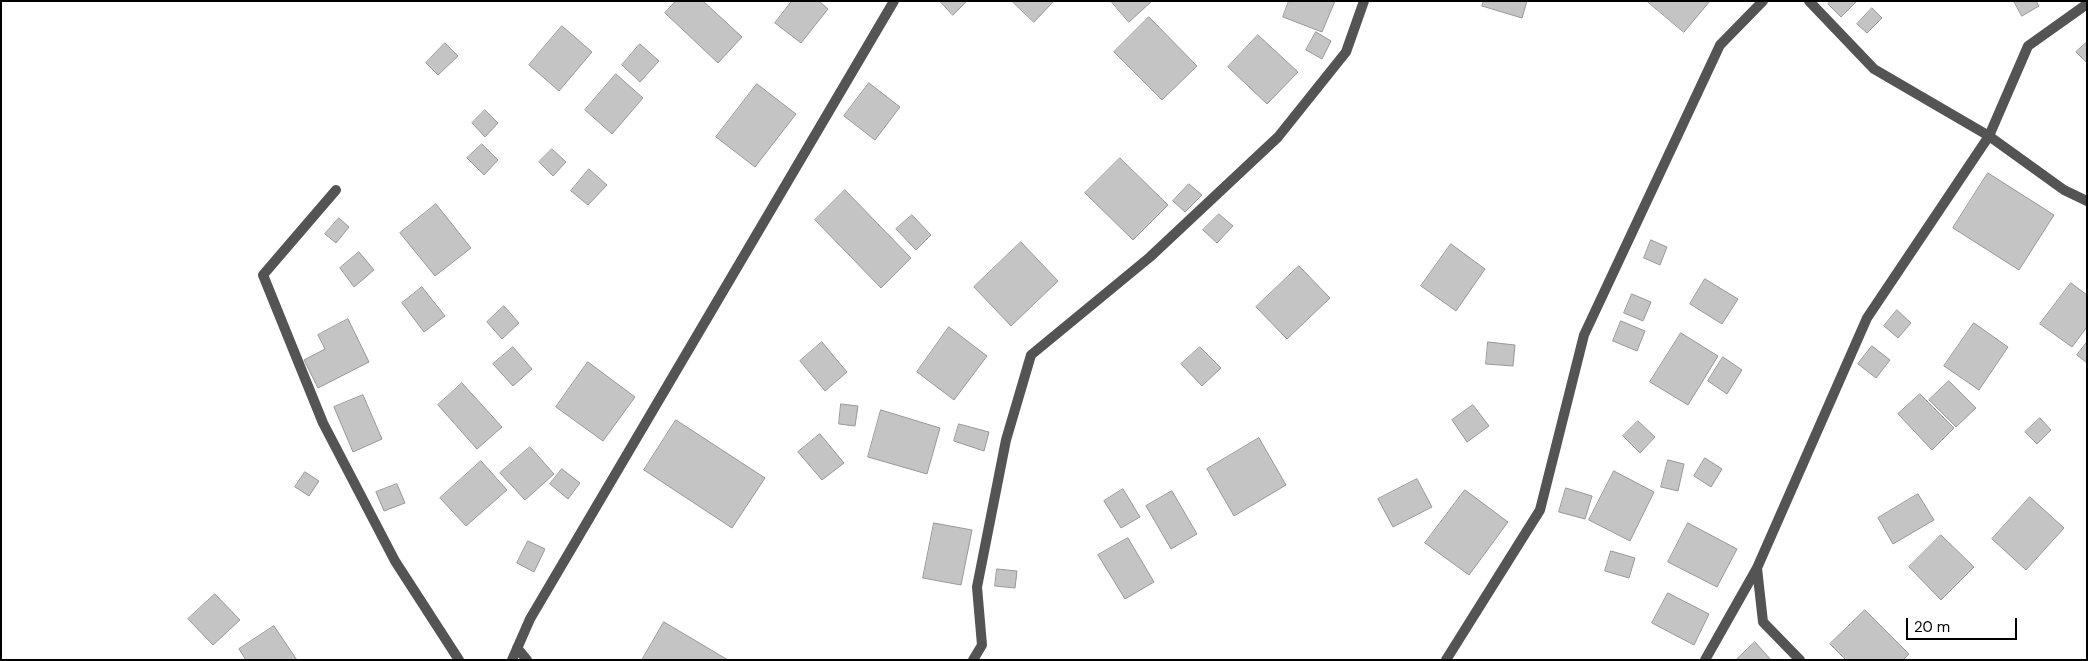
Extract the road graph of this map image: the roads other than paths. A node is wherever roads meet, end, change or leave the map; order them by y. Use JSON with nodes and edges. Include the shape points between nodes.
{"nodes":[{"id":1,"x":894,"y":1,"type":"edge"},
{"id":2,"x":1364,"y":1,"type":"edge"},
{"id":3,"x":1764,"y":1,"type":"edge"},
{"id":4,"x":1809,"y":1,"type":"edge"},
{"id":5,"x":2087,"y":4,"type":"edge"},
{"id":6,"x":1989,"y":136,"type":"junction"},
{"id":7,"x":336,"y":190,"type":"dead end"},
{"id":8,"x":2087,"y":201,"type":"edge"},
{"id":9,"x":1757,"y":568,"type":"junction"},
{"id":10,"x":517,"y":648,"type":"junction"},
{"id":11,"x":459,"y":660,"type":"edge"},
{"id":12,"x":512,"y":660,"type":"edge"},
{"id":13,"x":526,"y":660,"type":"edge"},
{"id":14,"x":973,"y":660,"type":"edge"},
{"id":15,"x":1446,"y":660,"type":"edge"},
{"id":16,"x":1704,"y":660,"type":"edge"},
{"id":17,"x":1800,"y":660,"type":"edge"}],
"edges":[{"from":1,"to":10,"type":"street","via":[[530,619]]},
{"from":2,"to":14,"type":"street","via":[[1346,52],[1278,137],[1150,257],[1031,354],[1006,440],[977,587],[982,645]]},
{"from":3,"to":15,"type":"street","via":[[1720,45],[1584,335],[1540,510]]},
{"from":4,"to":6,"type":"street","via":[[1874,69]]},
{"from":5,"to":6,"type":"street","via":[[2028,46]]},
{"from":6,"to":8,"type":"street","via":[[2064,190]]},
{"from":6,"to":9,"type":"street","via":[[1867,318]]},
{"from":7,"to":11,"type":"street","via":[[263,275],[323,423],[395,561]]},
{"from":9,"to":16,"type":"street"},
{"from":9,"to":17,"type":"street","via":[[1763,622]]},
{"from":10,"to":12,"type":"street"},
{"from":10,"to":13,"type":"street"}]}
